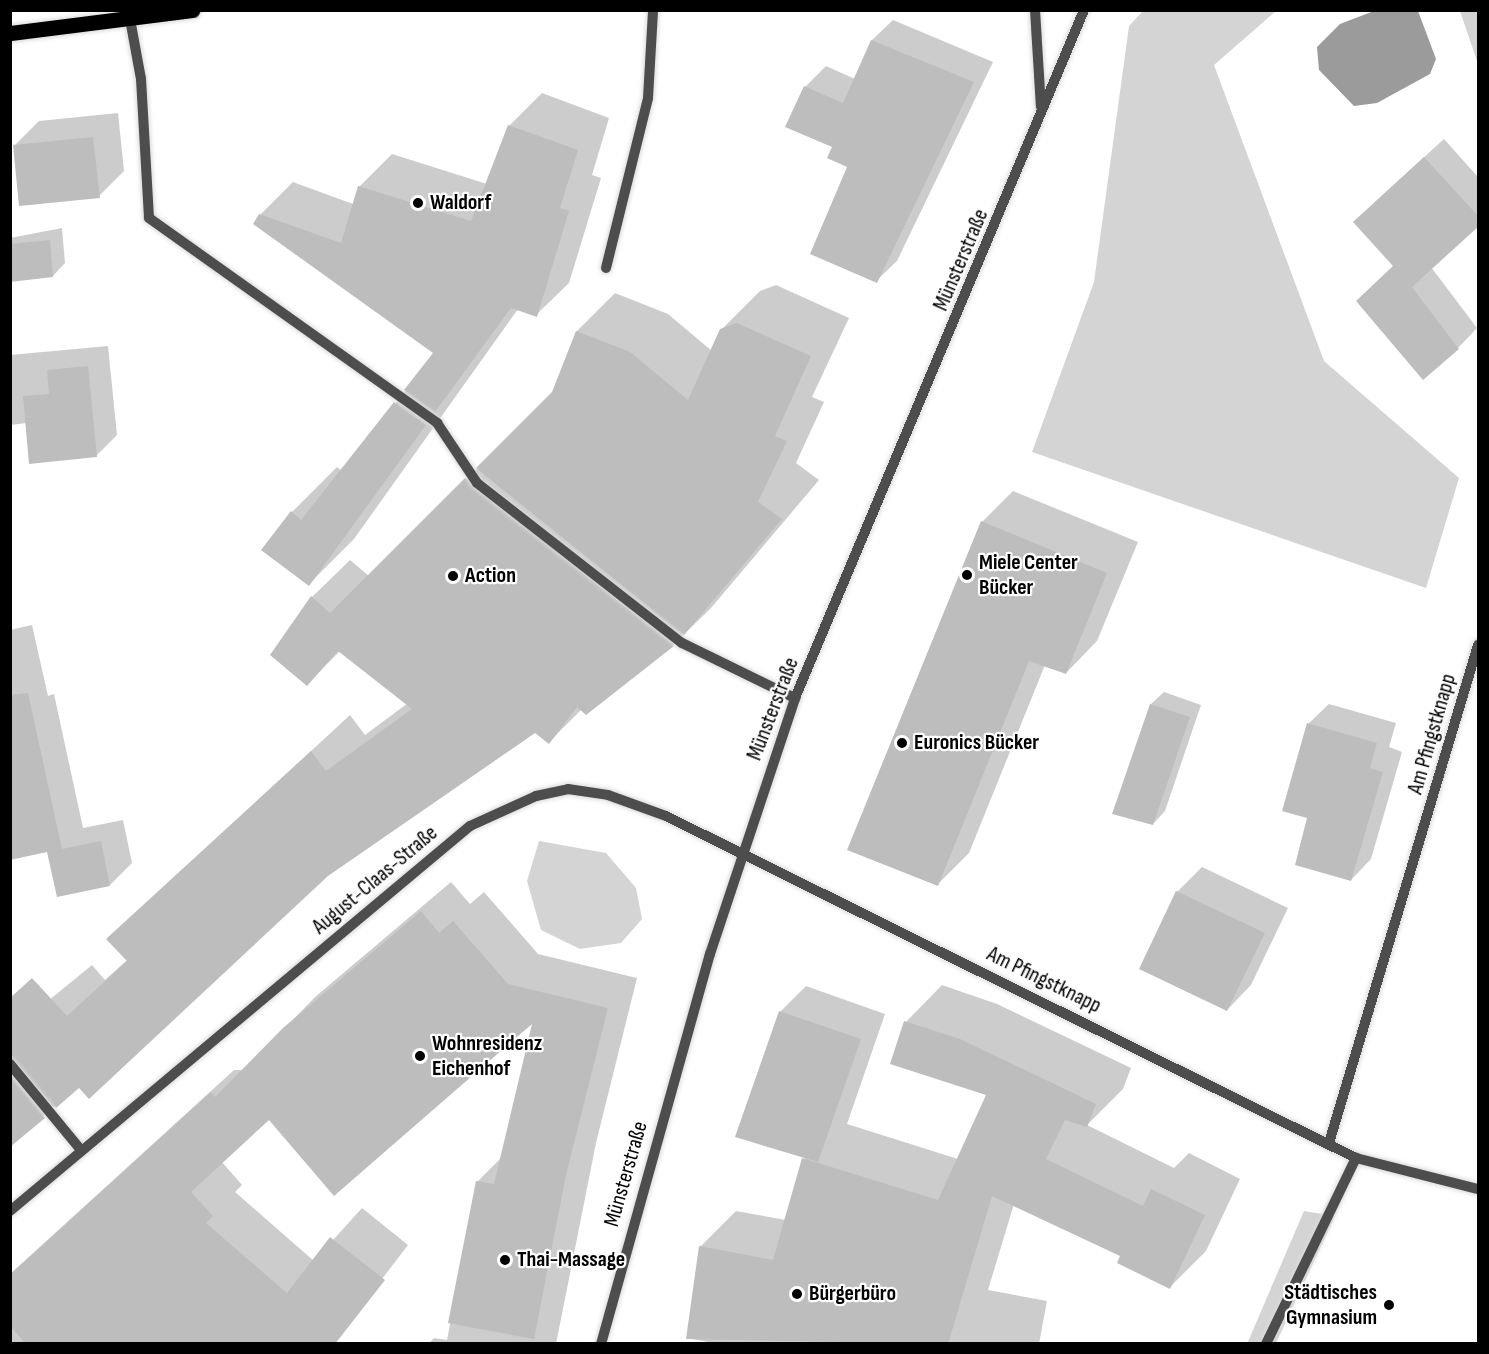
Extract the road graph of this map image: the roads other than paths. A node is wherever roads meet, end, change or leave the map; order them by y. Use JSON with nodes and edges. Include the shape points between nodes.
{"nodes":[{"id":1,"x":193,"y":10,"type":"edge"},
{"id":2,"x":653,"y":10,"type":"edge"},
{"id":3,"x":1035,"y":10,"type":"edge"},
{"id":4,"x":1084,"y":10,"type":"edge"},
{"id":5,"x":130,"y":19,"type":"junction"},
{"id":6,"x":10,"y":33,"type":"edge"},
{"id":7,"x":1041,"y":110,"type":"junction"},
{"id":8,"x":606,"y":268,"type":"dead end"},
{"id":9,"x":1479,"y":645,"type":"edge"},
{"id":10,"x":795,"y":698,"type":"junction"},
{"id":11,"x":742,"y":852,"type":"junction"},
{"id":12,"x":10,"y":1064,"type":"edge"},
{"id":13,"x":1329,"y":1143,"type":"junction"},
{"id":14,"x":81,"y":1150,"type":"junction"},
{"id":15,"x":1356,"y":1158,"type":"junction"},
{"id":16,"x":1479,"y":1189,"type":"edge"},
{"id":17,"x":10,"y":1211,"type":"edge"},
{"id":18,"x":601,"y":1344,"type":"edge"},
{"id":19,"x":1266,"y":1344,"type":"edge"}],
"edges":[{"from":1,"to":5,"type":"main road"},
{"from":2,"to":8,"type":"street","via":[[648,98]]},
{"from":3,"to":7,"type":"street","name":"Münsterstraße"},
{"from":4,"to":7,"type":"street","name":"Münsterstraße"},
{"from":5,"to":6,"type":"main road"},
{"from":5,"to":10,"type":"street","via":[[141,79],[149,218],[437,423],[477,483],[682,643]]},
{"from":7,"to":10,"type":"street","name":"Münsterstraße","via":[[1020,173]]},
{"from":9,"to":13,"type":"street","name":"Am Pfingstknapp"},
{"from":10,"to":11,"type":"street","name":"Münsterstraße"},
{"from":11,"to":13,"type":"street","name":"Am Pfingstknapp"},
{"from":11,"to":14,"type":"street","name":"August-Claas-Straße","via":[[608,795],[568,789],[536,796],[470,826]]},
{"from":11,"to":18,"type":"street","name":"Münsterstraße"},
{"from":12,"to":14,"type":"street"},
{"from":13,"to":15,"type":"street","name":"Am Pfingstknapp"},
{"from":14,"to":17,"type":"street","name":"August-Claas-Straße"},
{"from":15,"to":16,"type":"street","name":"Am Pfingstknapp"},
{"from":15,"to":19,"type":"street"}]}
